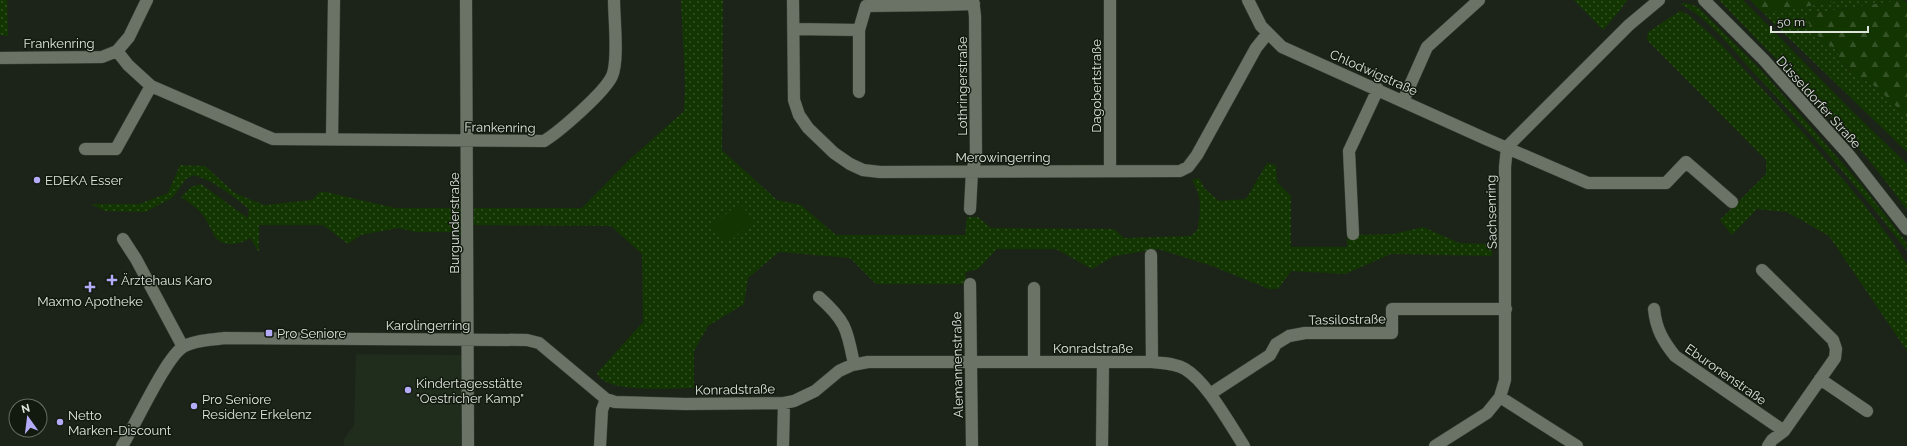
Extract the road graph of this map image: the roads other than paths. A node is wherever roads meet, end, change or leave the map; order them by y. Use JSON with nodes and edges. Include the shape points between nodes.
{"nodes":[{"id":1,"x":147,"y":0,"type":"edge"},
{"id":2,"x":334,"y":0,"type":"edge"},
{"id":3,"x":466,"y":0,"type":"edge"},
{"id":4,"x":614,"y":0,"type":"edge"},
{"id":5,"x":792,"y":0,"type":"edge"},
{"id":6,"x":1110,"y":0,"type":"edge"},
{"id":7,"x":1248,"y":0,"type":"edge"},
{"id":8,"x":1479,"y":0,"type":"edge"},
{"id":9,"x":1659,"y":0,"type":"edge"},
{"id":10,"x":1704,"y":0,"type":"edge"},
{"id":11,"x":942,"y":2,"type":"edge"},
{"id":12,"x":974,"y":2,"type":"edge"},
{"id":13,"x":794,"y":29,"type":"junction"},
{"id":14,"x":859,"y":30,"type":"junction"},
{"id":15,"x":1268,"y":34,"type":"junction"},
{"id":16,"x":117,"y":51,"type":"junction"},
{"id":17,"x":0,"y":58,"type":"edge"},
{"id":18,"x":151,"y":86,"type":"junction"},
{"id":19,"x":1378,"y":89,"type":"junction"},
{"id":20,"x":859,"y":92,"type":"dead end"},
{"id":21,"x":1403,"y":101,"type":"junction"},
{"id":22,"x":332,"y":139,"type":"junction"},
{"id":23,"x":467,"y":140,"type":"junction"},
{"id":24,"x":1507,"y":147,"type":"junction"},
{"id":25,"x":85,"y":149,"type":"dead end"},
{"id":26,"x":972,"y":171,"type":"junction"},
{"id":27,"x":1110,"y":171,"type":"junction"},
{"id":28,"x":1732,"y":202,"type":"dead end"},
{"id":29,"x":970,"y":209,"type":"dead end"},
{"id":30,"x":1907,"y":229,"type":"edge"},
{"id":31,"x":1353,"y":234,"type":"dead end"},
{"id":32,"x":123,"y":239,"type":"dead end"},
{"id":33,"x":1151,"y":255,"type":"dead end"},
{"id":34,"x":1762,"y":270,"type":"dead end"},
{"id":35,"x":970,"y":284,"type":"dead end"},
{"id":36,"x":1034,"y":288,"type":"dead end"},
{"id":37,"x":819,"y":297,"type":"dead end"},
{"id":38,"x":1506,"y":309,"type":"junction"},
{"id":39,"x":1654,"y":309,"type":"dead end"},
{"id":40,"x":469,"y":339,"type":"junction"},
{"id":41,"x":183,"y":347,"type":"junction"},
{"id":42,"x":972,"y":362,"type":"junction"},
{"id":43,"x":1034,"y":362,"type":"junction"},
{"id":44,"x":1103,"y":362,"type":"junction"},
{"id":45,"x":1152,"y":362,"type":"junction"},
{"id":46,"x":854,"y":364,"type":"junction"},
{"id":47,"x":1820,"y":379,"type":"junction"},
{"id":48,"x":1210,"y":394,"type":"junction"},
{"id":49,"x":1500,"y":397,"type":"junction"},
{"id":50,"x":606,"y":399,"type":"junction"},
{"id":51,"x":784,"y":403,"type":"junction"},
{"id":52,"x":1867,"y":411,"type":"dead end"},
{"id":53,"x":1784,"y":431,"type":"junction"},
{"id":54,"x":122,"y":446,"type":"edge"},
{"id":55,"x":468,"y":446,"type":"edge"},
{"id":56,"x":600,"y":446,"type":"edge"},
{"id":57,"x":783,"y":446,"type":"edge"},
{"id":58,"x":972,"y":446,"type":"edge"},
{"id":59,"x":1102,"y":446,"type":"edge"},
{"id":60,"x":1244,"y":446,"type":"edge"},
{"id":61,"x":1435,"y":446,"type":"edge"},
{"id":62,"x":1577,"y":446,"type":"edge"},
{"id":63,"x":1768,"y":446,"type":"edge"}],
"edges":[{"from":1,"to":16,"type":"street","via":[[129,37]]},
{"from":2,"to":22,"type":"street"},
{"from":3,"to":23,"type":"street","name":"Burgunderstraße"},
{"from":4,"to":23,"type":"street","name":"Frankenring","via":[[615,63],[612,76],[577,115],[544,141]]},
{"from":5,"to":13,"type":"street","name":"Merowingerring"},
{"from":6,"to":27,"type":"street","name":"Dagobertstraße"},
{"from":7,"to":15,"type":"street","name":"Chlodwigstraße"},
{"from":8,"to":21,"type":"street","via":[[1427,47]]},
{"from":9,"to":24,"type":"street","via":[[1629,25]]},
{"from":10,"to":30,"type":"street","name":"Düsseldorfer Straße","via":[[1764,60],[1844,149]]},
{"from":11,"to":12,"type":"street"},
{"from":11,"to":14,"type":"street","via":[[866,6]]},
{"from":12,"to":26,"type":"street","name":"Lothringerstraße","via":[[976,158]]},
{"from":13,"to":14,"type":"street"},
{"from":13,"to":26,"type":"street","name":"Merowingerring","via":[[794,100],[798,114],[808,128],[834,153],[863,170]]},
{"from":14,"to":20,"type":"street"},
{"from":15,"to":19,"type":"street","name":"Chlodwigstraße","via":[[1282,47]]},
{"from":15,"to":27,"type":"street","name":"Merowingerring","via":[[1256,48],[1188,168],[1180,171]]},
{"from":16,"to":17,"type":"street","name":"Frankenring","via":[[102,57]]},
{"from":16,"to":18,"type":"street","name":"Frankenring"},
{"from":18,"to":22,"type":"street","name":"Frankenring","via":[[273,139]]},
{"from":18,"to":25,"type":"street","via":[[116,149]]},
{"from":19,"to":21,"type":"street","name":"Chlodwigstraße"},
{"from":19,"to":31,"type":"street","via":[[1349,151]]},
{"from":21,"to":24,"type":"street","name":"Chlodwigstraße"},
{"from":22,"to":23,"type":"street","name":"Frankenring"},
{"from":23,"to":40,"type":"street","name":"Burgunderstraße"},
{"from":24,"to":28,"type":"street","name":"Chlodwigstraße","via":[[1588,183],[1666,183],[1686,162]]},
{"from":24,"to":38,"type":"street","name":"Sachsenring"},
{"from":26,"to":27,"type":"street","name":"Merowingerring"},
{"from":26,"to":29,"type":"street"},
{"from":32,"to":41,"type":"street"},
{"from":33,"to":45,"type":"street","name":"Konradstraße"},
{"from":34,"to":47,"type":"street","via":[[1833,340],[1835,358]]},
{"from":35,"to":42,"type":"street","name":"Alemannenstraße"},
{"from":36,"to":43,"type":"street","name":"Konradstraße"},
{"from":37,"to":46,"type":"street","via":[[845,328]]},
{"from":38,"to":48,"type":"street","name":"Tassilostraße","via":[[1392,309],[1392,333],[1305,333],[1289,336],[1276,344],[1270,355]]},
{"from":38,"to":49,"type":"street","name":"Sachsenring","via":[[1505,380]]},
{"from":39,"to":53,"type":"street","name":"Eburonenstraße","via":[[1655,324],[1675,356]]},
{"from":40,"to":41,"type":"street","name":"Karolingerring","via":[[225,338]]},
{"from":40,"to":50,"type":"street","name":"Karolingerring","via":[[527,340],[538,343]]},
{"from":40,"to":55,"type":"street","name":"Burgunderstraße"},
{"from":41,"to":54,"type":"street","via":[[170,360]]},
{"from":42,"to":43,"type":"street","name":"Konradstraße"},
{"from":42,"to":46,"type":"street","name":"Konradstraße"},
{"from":42,"to":58,"type":"street","name":"Alemannenstraße"},
{"from":43,"to":44,"type":"street","name":"Konradstraße"},
{"from":44,"to":45,"type":"street","name":"Konradstraße"},
{"from":44,"to":59,"type":"street"},
{"from":45,"to":48,"type":"street","name":"Konradstraße","via":[[1170,363],[1186,369]]},
{"from":46,"to":51,"type":"street","name":"Konradstraße","via":[[839,371],[815,391]]},
{"from":47,"to":52,"type":"street"},
{"from":47,"to":53,"type":"street"},
{"from":48,"to":60,"type":"street","name":"Konradstraße"},
{"from":49,"to":61,"type":"street","via":[[1487,413]]},
{"from":49,"to":62,"type":"street"},
{"from":50,"to":51,"type":"street","name":"Konradstraße","via":[[615,402],[685,404]]},
{"from":50,"to":56,"type":"street","via":[[602,410]]},
{"from":51,"to":57,"type":"street"},
{"from":53,"to":63,"type":"street"}]}
